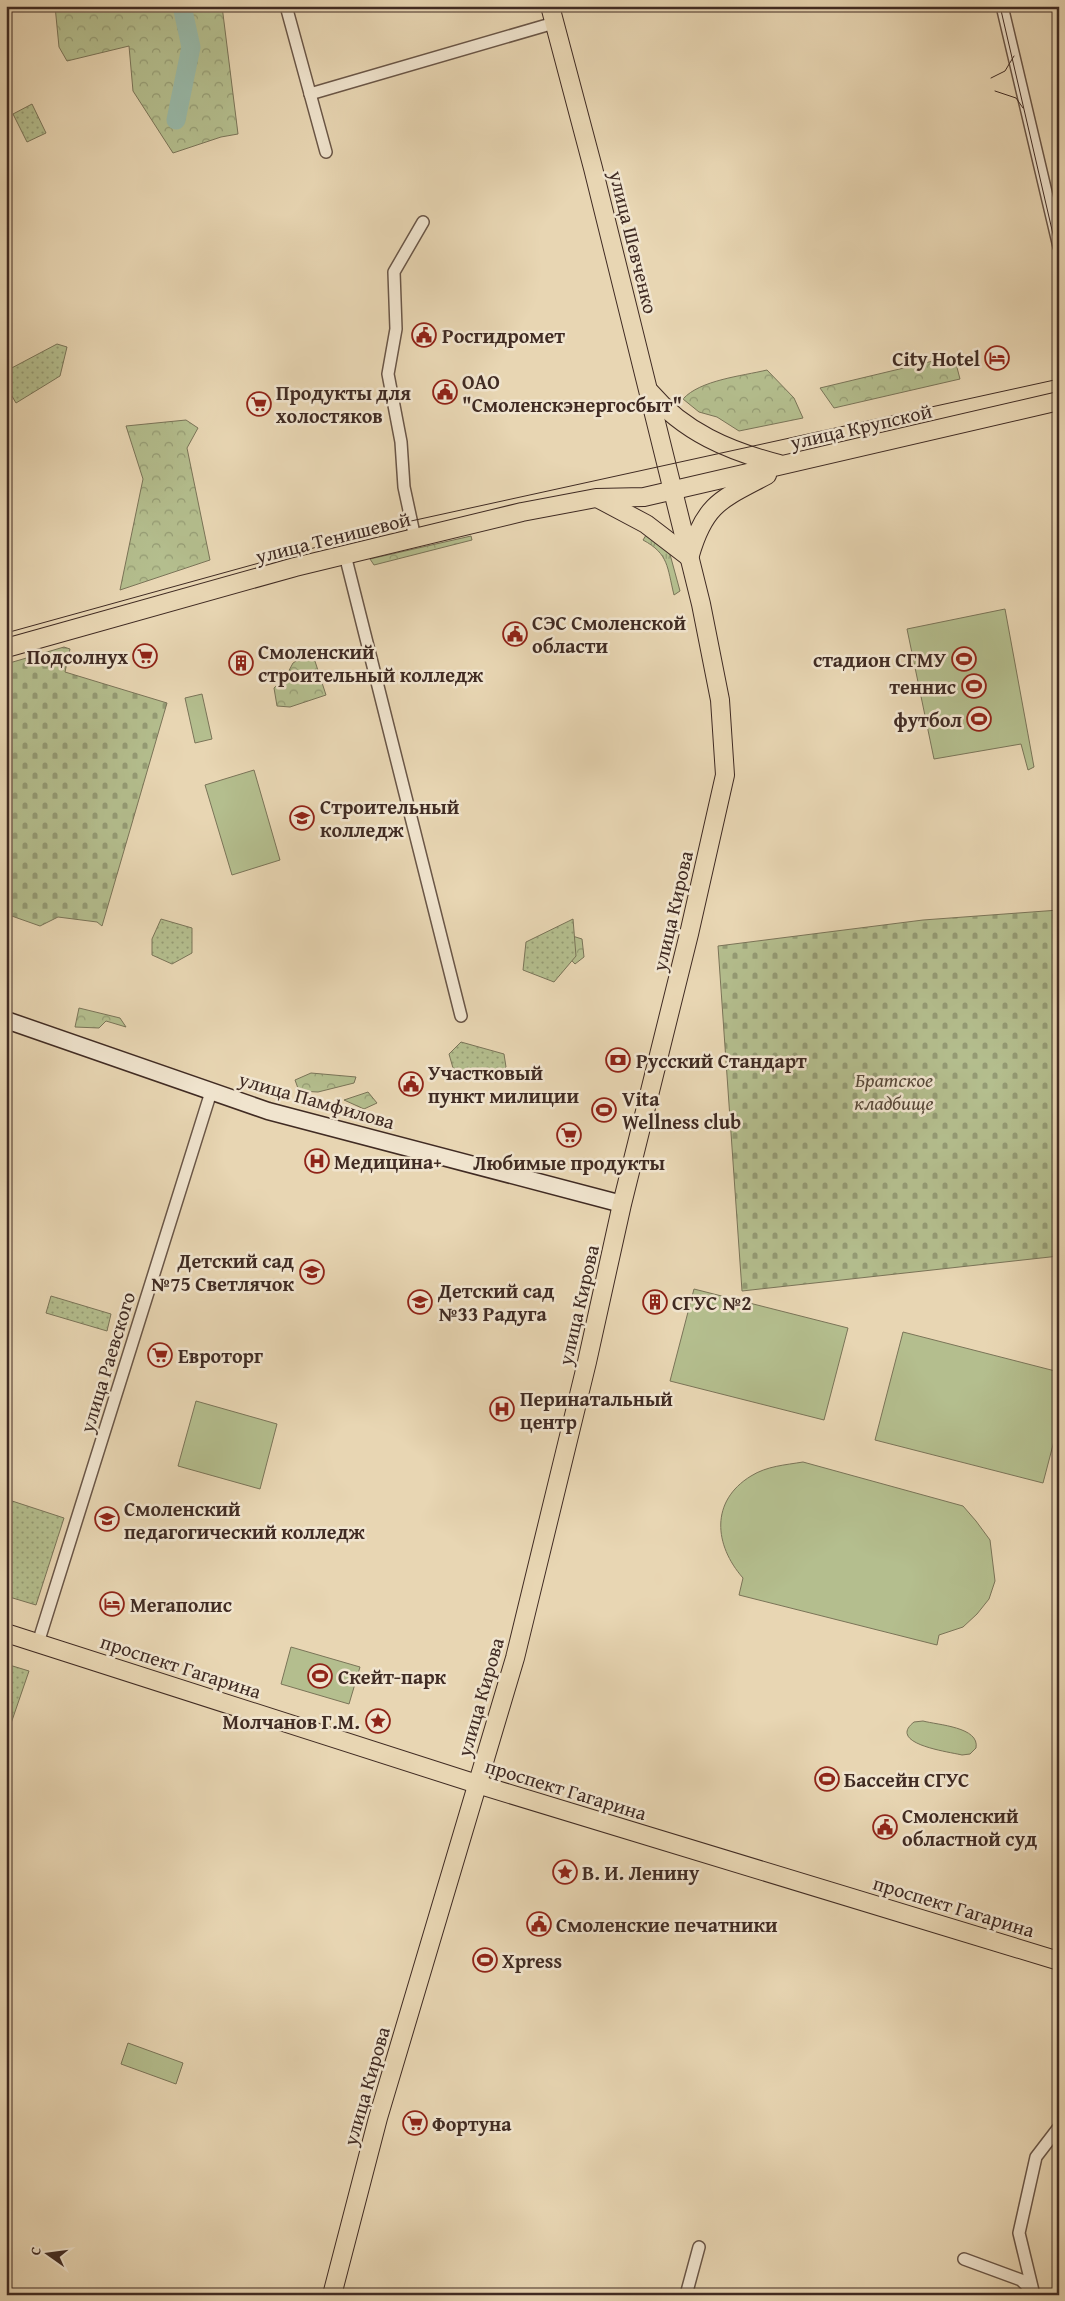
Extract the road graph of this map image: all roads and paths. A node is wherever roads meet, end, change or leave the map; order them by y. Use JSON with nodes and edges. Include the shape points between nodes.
{"nodes":[{"id":1,"x":286,"y":6,"type":"edge"},
{"id":2,"x":1002,"y":6,"type":"edge"},
{"id":3,"x":552,"y":15,"type":"edge"},
{"id":4,"x":310,"y":94,"type":"junction"},
{"id":5,"x":326,"y":152,"type":"dead end"},
{"id":6,"x":423,"y":222,"type":"dead end"},
{"id":7,"x":1059,"y":248,"type":"edge"},
{"id":8,"x":649,"y":391,"type":"junction"},
{"id":9,"x":1059,"y":401,"type":"edge"},
{"id":10,"x":785,"y":465,"type":"junction"},
{"id":11,"x":672,"y":484,"type":"junction"},
{"id":12,"x":596,"y":498,"type":"junction"},
{"id":13,"x":415,"y":538,"type":"junction"},
{"id":14,"x":345,"y":555,"type":"junction"},
{"id":15,"x":689,"y":557,"type":"junction"},
{"id":16,"x":6,"y":648,"type":"edge"},
{"id":17,"x":461,"y":1016,"type":"dead end"},
{"id":18,"x":6,"y":1020,"type":"edge"},
{"id":19,"x":211,"y":1092,"type":"junction"},
{"id":20,"x":622,"y":1204,"type":"junction"},
{"id":21,"x":6,"y":1633,"type":"edge"},
{"id":22,"x":38,"y":1643,"type":"junction"},
{"id":23,"x":477,"y":1784,"type":"junction"},
{"id":24,"x":1059,"y":1961,"type":"edge"},
{"id":25,"x":1059,"y":2127,"type":"edge"},
{"id":26,"x":699,"y":2246,"type":"dead end"},
{"id":27,"x":964,"y":2259,"type":"dead end"},
{"id":28,"x":1034,"y":2294,"type":"edge"},
{"id":29,"x":332,"y":2295,"type":"edge"},
{"id":30,"x":686,"y":2295,"type":"edge"}],
"edges":[{"from":1,"to":4,"type":"street"},
{"from":2,"to":7,"type":"street"},
{"from":3,"to":4,"type":"street"},
{"from":3,"to":8,"type":"main road","name":"улица Шевченко"},
{"from":4,"to":5,"type":"street"},
{"from":6,"to":13,"type":"street","via":[[394,272],[396,329],[388,374],[401,442],[404,487]]},
{"from":8,"to":10,"type":"main road","via":[[661,406],[691,430],[742,455]]},
{"from":8,"to":11,"type":"main road","name":"улица Шевченко"},
{"from":9,"to":10,"type":"main road","name":"улица Крупской"},
{"from":10,"to":11,"type":"main road","name":"улица Крупской"},
{"from":10,"to":15,"type":"main road","via":[[723,498],[708,512],[697,531]]},
{"from":11,"to":12,"type":"main road","name":"улица Тенишевой","via":[[644,497]]},
{"from":11,"to":15,"type":"main road","name":"улица Кирова"},
{"from":12,"to":13,"type":"main road","name":"улица Тенишевой"},
{"from":12,"to":15,"type":"main road","via":[[633,516]]},
{"from":13,"to":14,"type":"main road","name":"улица Тенишевой"},
{"from":14,"to":16,"type":"main road","name":"улица Тенишевой","via":[[294,566]]},
{"from":14,"to":17,"type":"street"},
{"from":15,"to":20,"type":"main road","name":"улица Кирова","via":[[720,700],[725,776],[692,924]]},
{"from":18,"to":19,"type":"street","name":"улица Памфилова"},
{"from":19,"to":20,"type":"street","name":"улица Памфилова","via":[[268,1111]]},
{"from":19,"to":22,"type":"street","name":"улица Раевского"},
{"from":20,"to":23,"type":"main road","name":"улица Кирова","via":[[587,1362],[514,1658]]},
{"from":21,"to":22,"type":"main road","name":"проспект Гагарина"},
{"from":22,"to":23,"type":"main road","name":"проспект Гагарина"},
{"from":23,"to":24,"type":"main road","name":"проспект Гагарина"},
{"from":23,"to":29,"type":"main road","name":"улица Кирова","via":[[378,2118]]},
{"from":25,"to":28,"type":"street","via":[[1036,2157],[1019,2233]]},
{"from":26,"to":30,"type":"street"},
{"from":27,"to":28,"type":"street","via":[[1021,2280]]}]}
